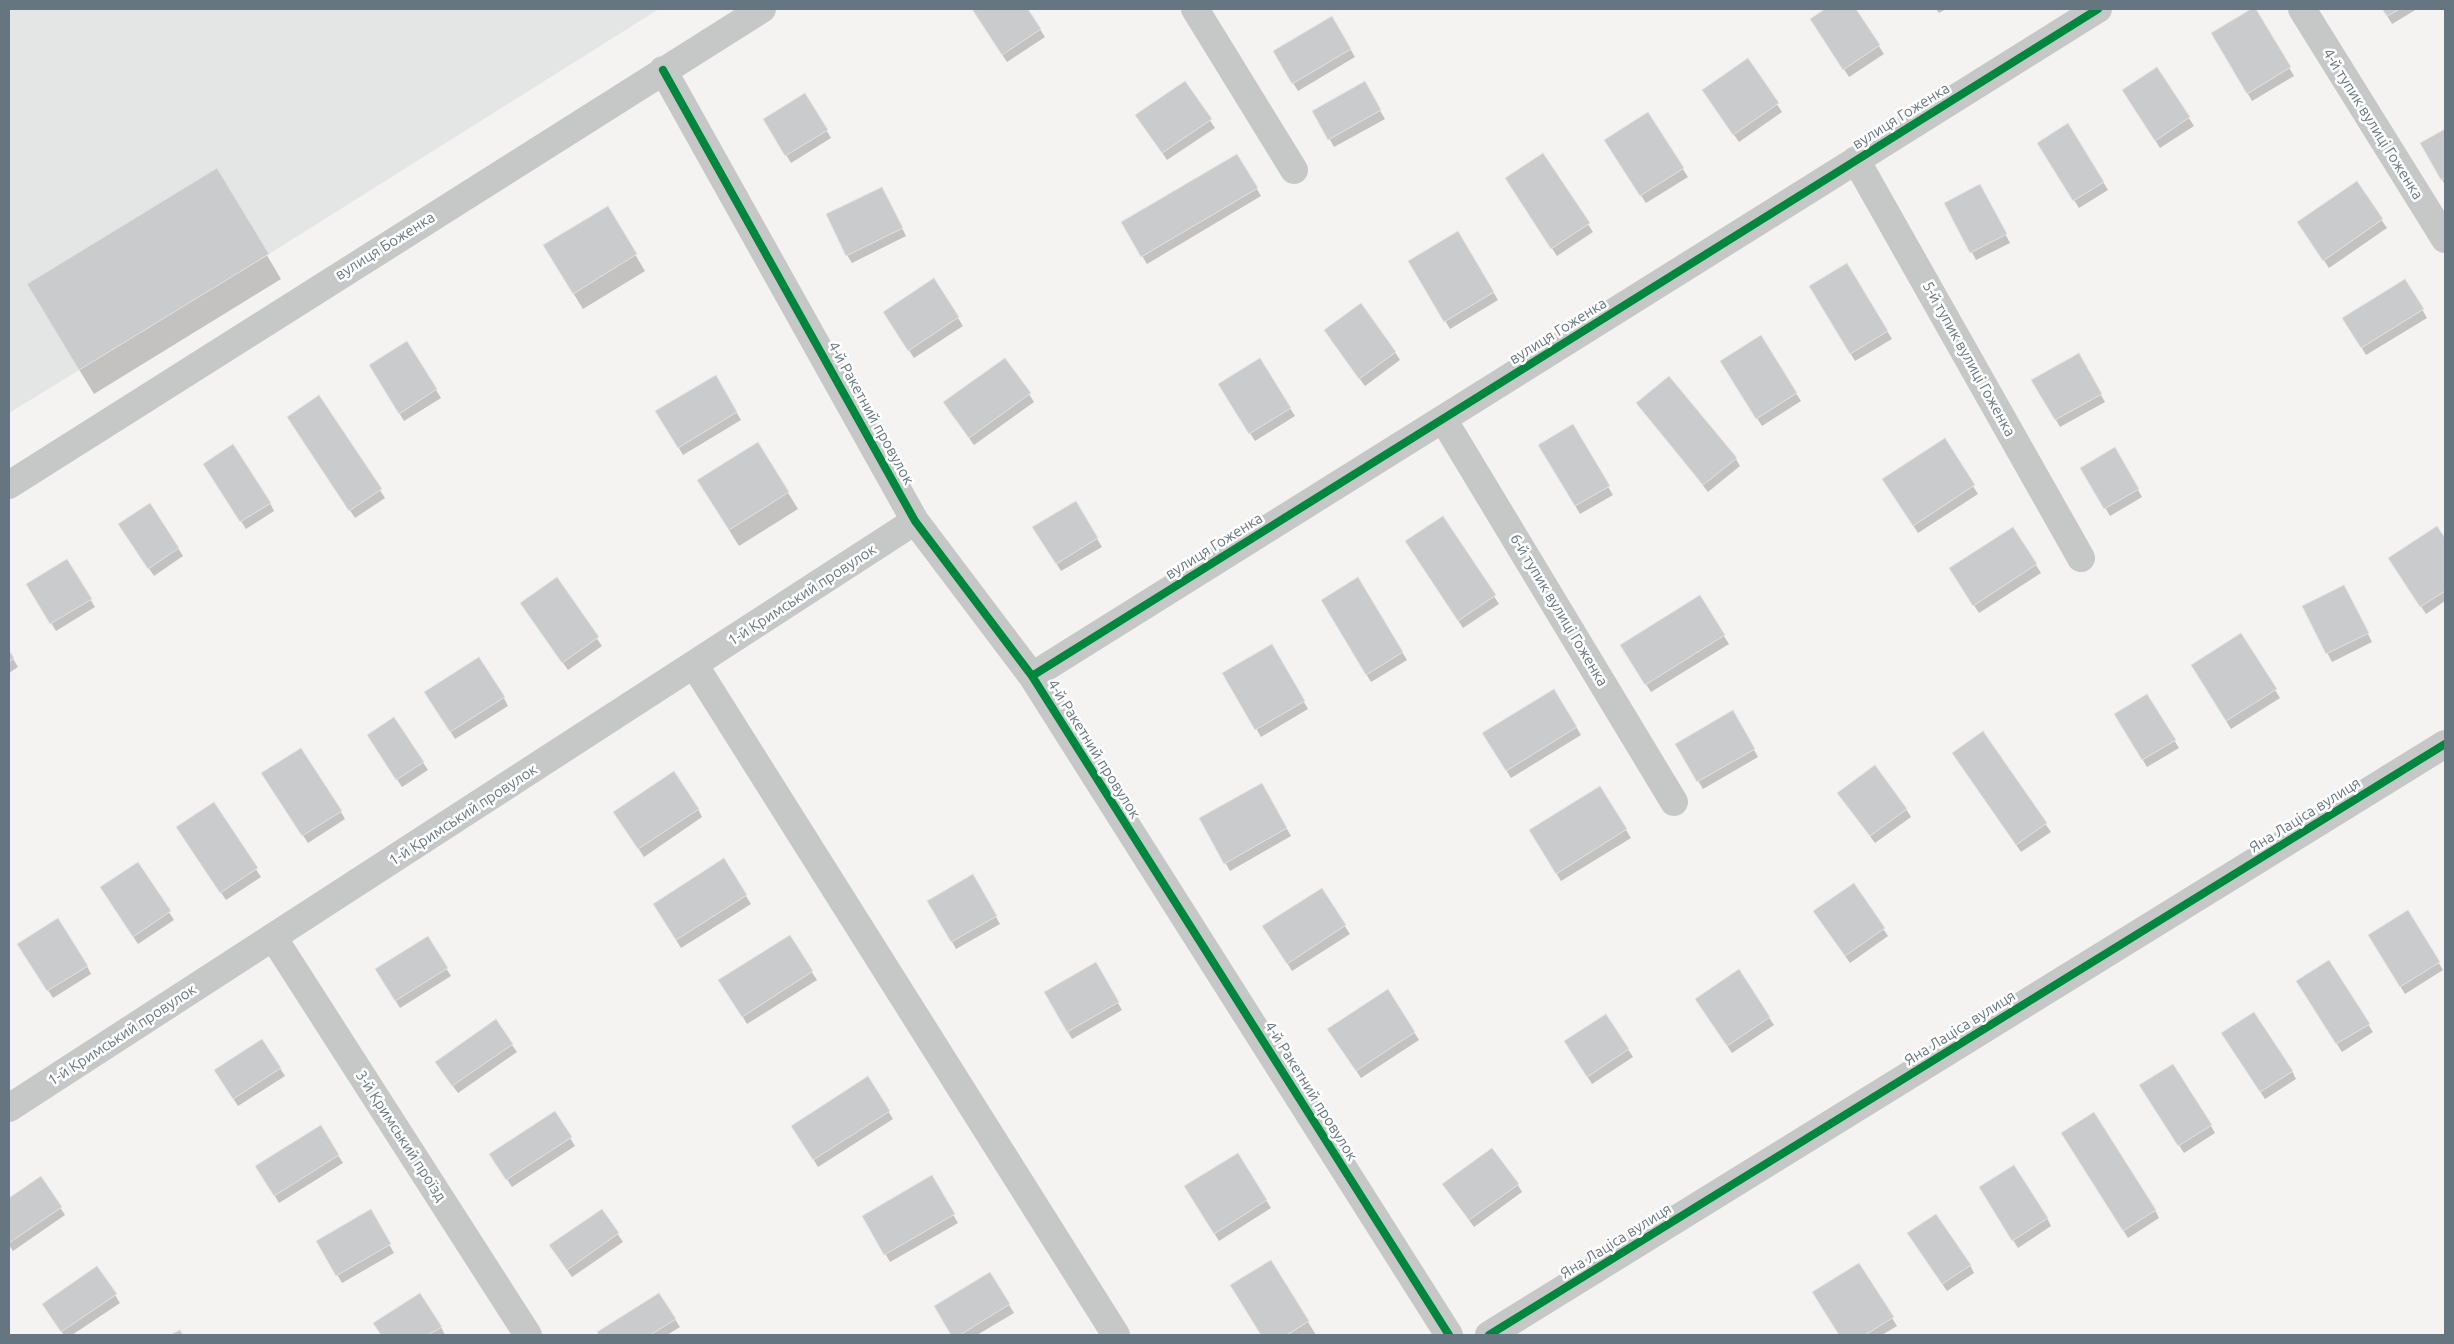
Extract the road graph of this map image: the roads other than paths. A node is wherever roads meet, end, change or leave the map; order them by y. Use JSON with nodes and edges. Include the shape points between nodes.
{"nodes":[{"id":1,"x":762,"y":9,"type":"edge"},
{"id":2,"x":1195,"y":9,"type":"edge"},
{"id":3,"x":2098,"y":9,"type":"edge"},
{"id":4,"x":2302,"y":9,"type":"edge"},
{"id":5,"x":663,"y":70,"type":"junction"},
{"id":6,"x":1856,"y":160,"type":"junction"},
{"id":7,"x":1294,"y":170,"type":"dead end"},
{"id":8,"x":2445,"y":239,"type":"edge"},
{"id":9,"x":1443,"y":419,"type":"junction"},
{"id":10,"x":9,"y":485,"type":"edge"},
{"id":11,"x":915,"y":521,"type":"junction"},
{"id":12,"x":2081,"y":558,"type":"dead end"},
{"id":13,"x":695,"y":666,"type":"junction"},
{"id":14,"x":1032,"y":676,"type":"junction"},
{"id":15,"x":2445,"y":744,"type":"edge"},
{"id":16,"x":1674,"y":802,"type":"dead end"},
{"id":17,"x":273,"y":937,"type":"junction"},
{"id":18,"x":9,"y":1108,"type":"edge"},
{"id":19,"x":528,"y":1335,"type":"edge"},
{"id":20,"x":1116,"y":1335,"type":"edge"},
{"id":21,"x":1449,"y":1335,"type":"edge"},
{"id":22,"x":1489,"y":1335,"type":"edge"}],
"edges":[{"from":1,"to":5,"type":"street","name":"вулиця Боженка"},
{"from":2,"to":7,"type":"street"},
{"from":3,"to":6,"type":"street","name":"вулиця Гоженка"},
{"from":4,"to":8,"type":"street","name":"4-й тупик вулиці Гоженка"},
{"from":5,"to":10,"type":"street","name":"вулиця Боженка"},
{"from":5,"to":11,"type":"street","name":"4-й Ракетний провулок"},
{"from":6,"to":9,"type":"street","name":"вулиця Гоженка"},
{"from":6,"to":12,"type":"street","name":"5-й тупик вулиці Гоженка"},
{"from":9,"to":14,"type":"street","name":"вулиця Гоженка"},
{"from":9,"to":16,"type":"street","name":"6-й тупик вулиці Гоженка"},
{"from":11,"to":13,"type":"street","name":"1-й Кримський провулок"},
{"from":11,"to":14,"type":"street","name":"4-й Ракетний провулок"},
{"from":13,"to":17,"type":"street","name":"1-й Кримський провулок"},
{"from":13,"to":20,"type":"street"},
{"from":14,"to":21,"type":"street","name":"4-й Ракетний провулок"},
{"from":15,"to":22,"type":"street","name":"Яна Лаціса вулиця"},
{"from":17,"to":18,"type":"street","name":"1-й Кримський провулок"},
{"from":17,"to":19,"type":"street","name":"3-й Кримський проїзд"}]}
